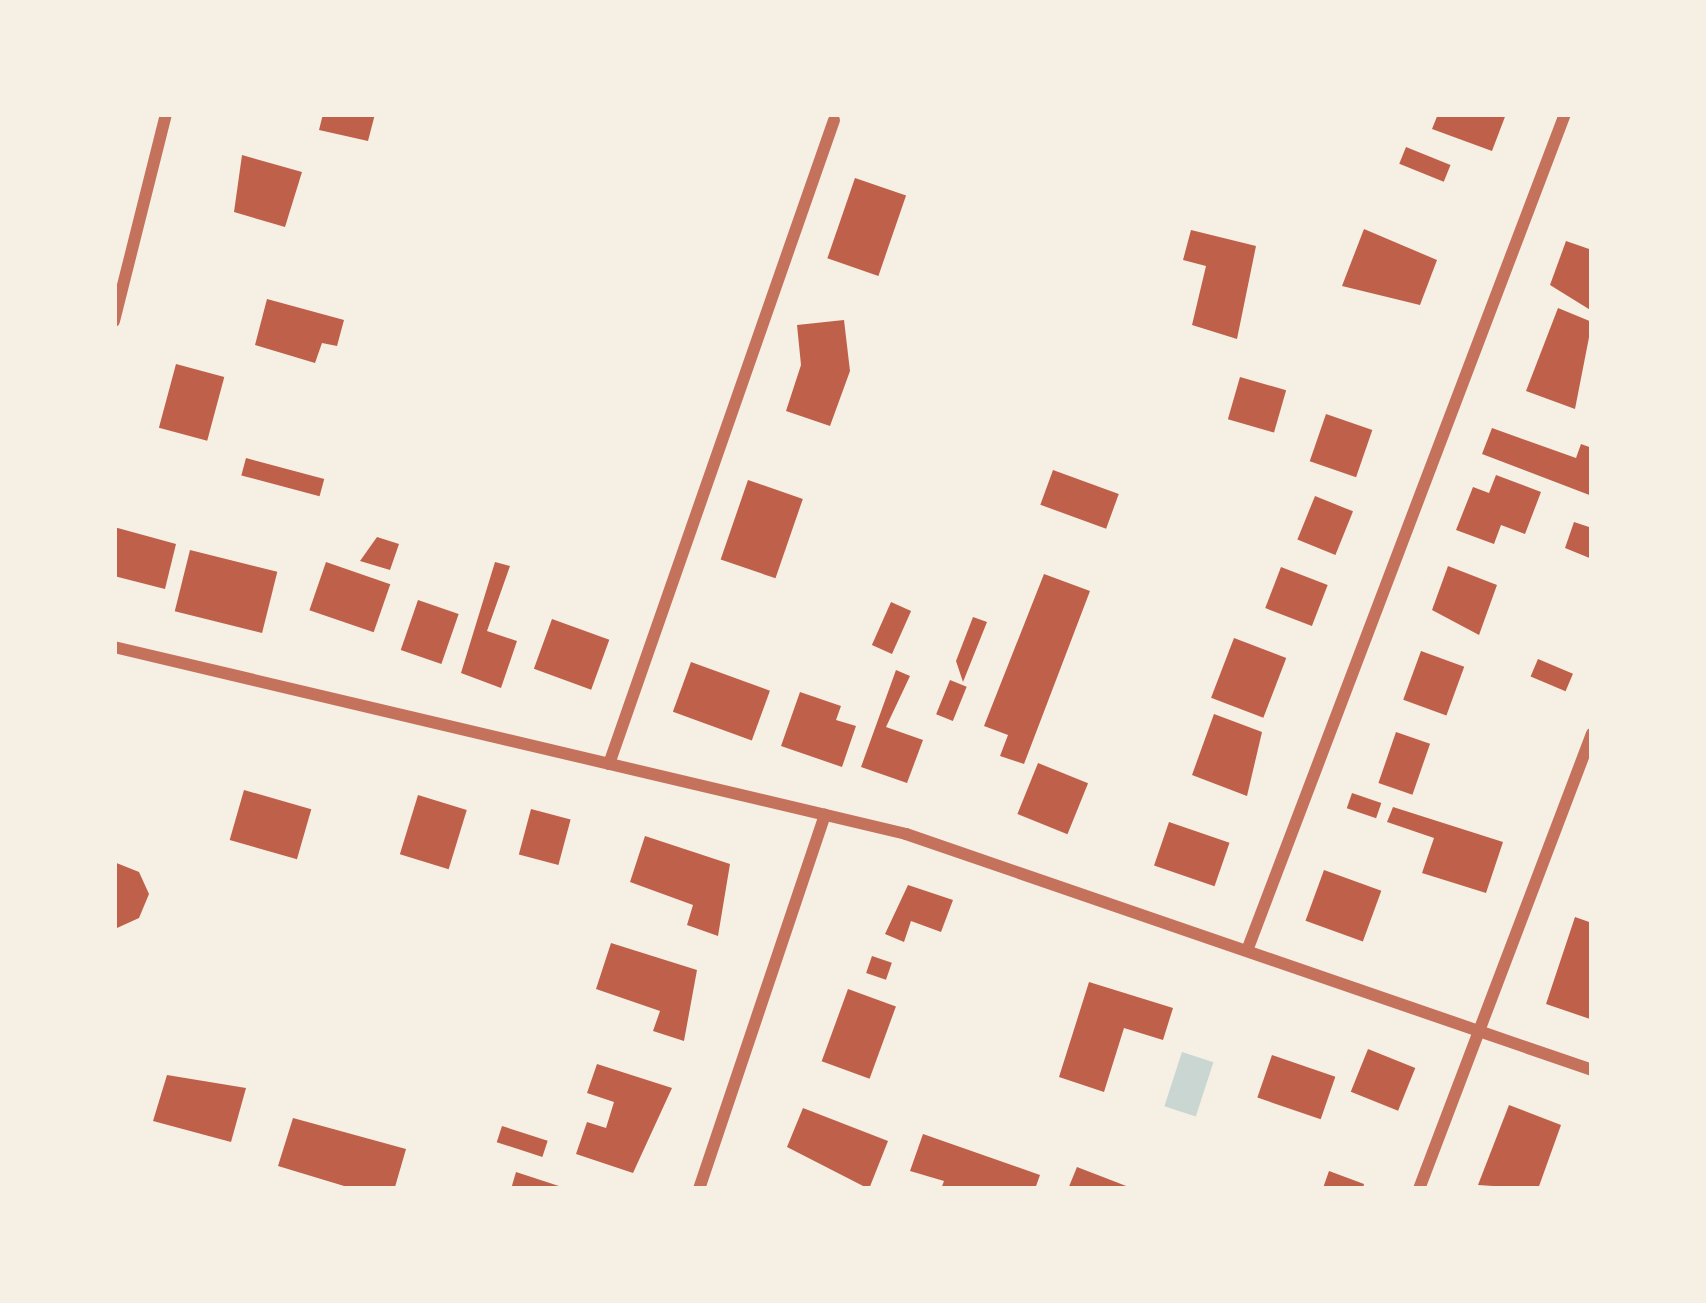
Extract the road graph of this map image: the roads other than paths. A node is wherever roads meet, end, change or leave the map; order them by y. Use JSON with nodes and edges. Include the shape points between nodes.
{"nodes":[{"id":1,"x":166,"y":114,"type":"edge"},
{"id":2,"x":1564,"y":114,"type":"edge"},
{"id":3,"x":834,"y":120,"type":"dead end"},
{"id":4,"x":114,"y":321,"type":"edge"},
{"id":5,"x":114,"y":647,"type":"edge"},
{"id":6,"x":1592,"y":734,"type":"edge"},
{"id":7,"x":609,"y":764,"type":"junction"},
{"id":8,"x":825,"y":814,"type":"junction"},
{"id":9,"x":1247,"y":947,"type":"junction"},
{"id":10,"x":1479,"y":1032,"type":"junction"},
{"id":11,"x":1592,"y":1070,"type":"edge"},
{"id":12,"x":698,"y":1189,"type":"edge"},
{"id":13,"x":1419,"y":1189,"type":"edge"}],
"edges":[{"from":1,"to":4,"type":"street"},
{"from":2,"to":9,"type":"street"},
{"from":3,"to":7,"type":"street"},
{"from":5,"to":7,"type":"street"},
{"from":6,"to":10,"type":"street"},
{"from":7,"to":8,"type":"street"},
{"from":8,"to":9,"type":"street"},
{"from":8,"to":12,"type":"street"},
{"from":9,"to":10,"type":"street"},
{"from":10,"to":11,"type":"street"},
{"from":10,"to":13,"type":"street"}]}
